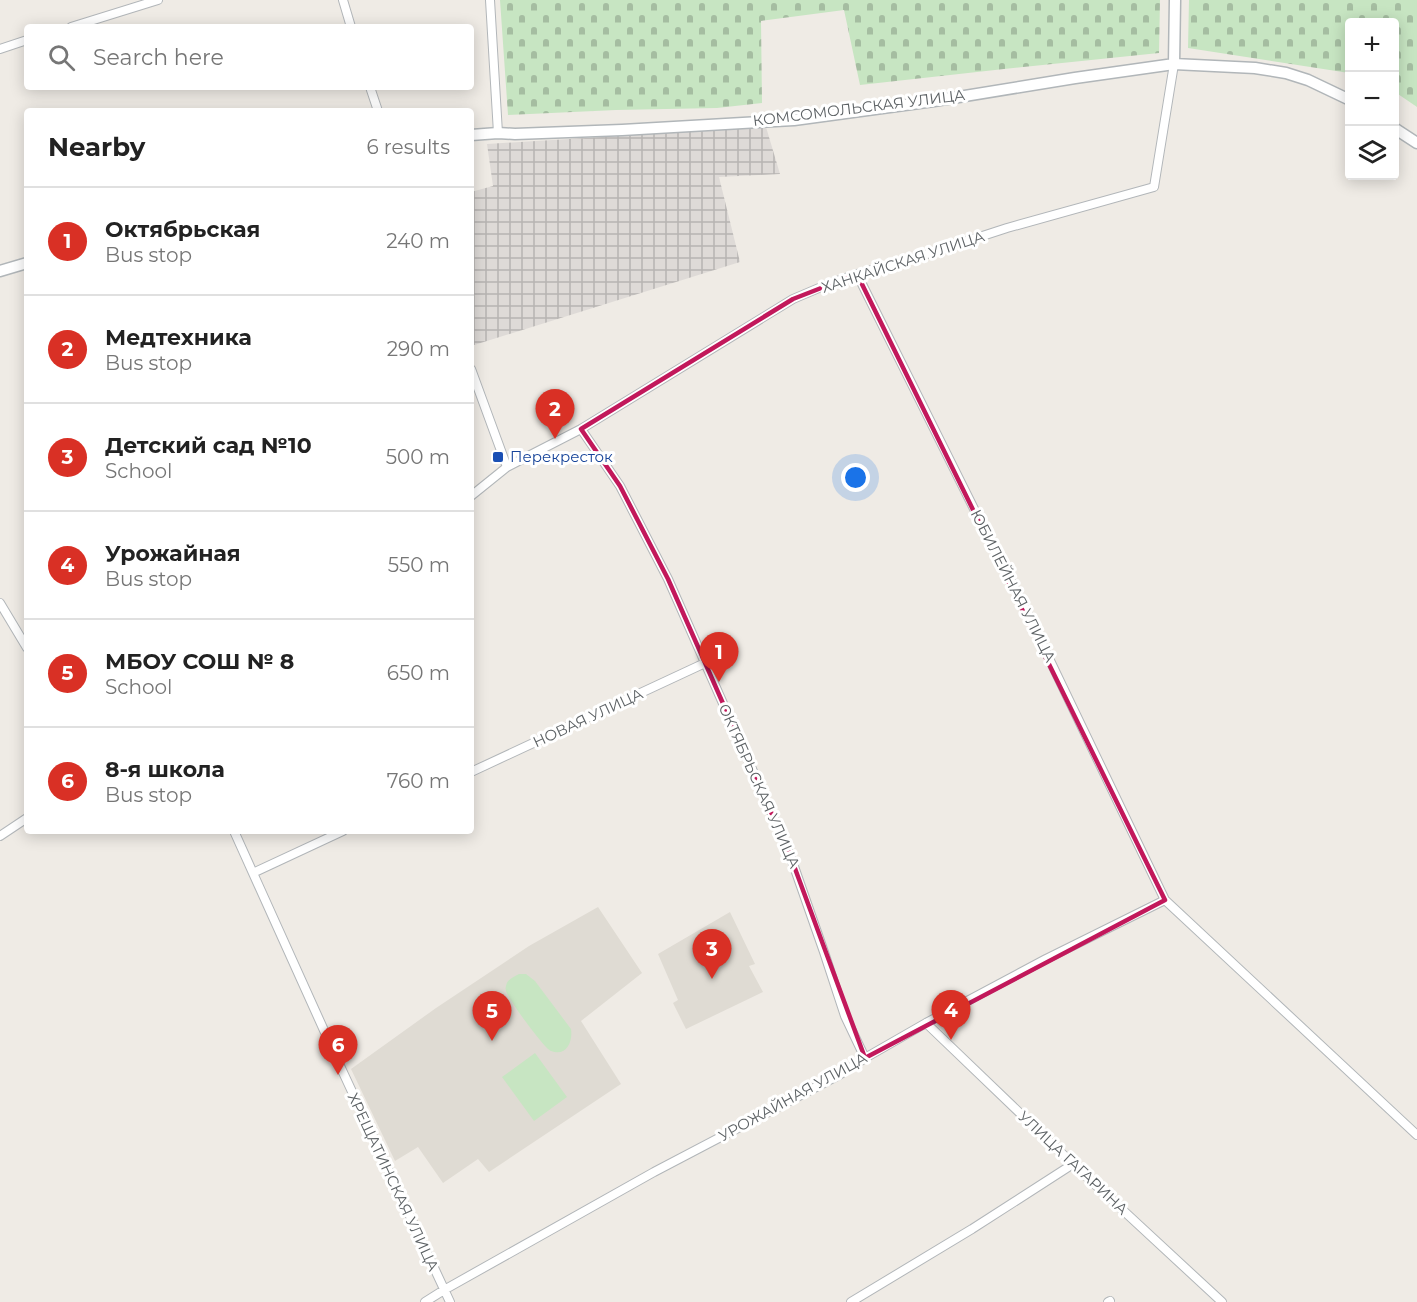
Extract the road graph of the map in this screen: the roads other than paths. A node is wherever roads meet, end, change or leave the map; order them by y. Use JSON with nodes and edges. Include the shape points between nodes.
{"nodes":[{"id":1,"x":158,"y":0,"type":"edge"},
{"id":2,"x":342,"y":0,"type":"edge"},
{"id":3,"x":490,"y":0,"type":"edge"},
{"id":4,"x":1175,"y":0,"type":"edge"},
{"id":5,"x":80,"y":24,"type":"edge"},
{"id":6,"x":350,"y":24,"type":"edge"},
{"id":7,"x":24,"y":41,"type":"edge"},
{"id":8,"x":0,"y":49,"type":"edge"},
{"id":9,"x":1174,"y":64,"type":"junction"},
{"id":10,"x":371,"y":90,"type":"edge"},
{"id":11,"x":1345,"y":98,"type":"edge"},
{"id":12,"x":377,"y":108,"type":"edge"},
{"id":13,"x":1399,"y":131,"type":"edge"},
{"id":14,"x":498,"y":133,"type":"junction"},
{"id":15,"x":474,"y":135,"type":"edge"},
{"id":16,"x":1417,"y":143,"type":"edge"},
{"id":17,"x":24,"y":264,"type":"edge"},
{"id":18,"x":0,"y":271,"type":"edge"},
{"id":19,"x":857,"y":274,"type":"junction"},
{"id":20,"x":474,"y":377,"type":"edge"},
{"id":21,"x":581,"y":429,"type":"junction"},
{"id":22,"x":507,"y":467,"type":"junction"},
{"id":23,"x":474,"y":494,"type":"edge"},
{"id":24,"x":0,"y":603,"type":"edge"},
{"id":25,"x":24,"y":643,"type":"edge"},
{"id":26,"x":705,"y":663,"type":"junction"},
{"id":27,"x":474,"y":771,"type":"edge"},
{"id":28,"x":24,"y":820,"type":"edge"},
{"id":29,"x":235,"y":834,"type":"edge"},
{"id":30,"x":337,"y":834,"type":"edge"},
{"id":31,"x":0,"y":836,"type":"edge"},
{"id":32,"x":253,"y":873,"type":"junction"},
{"id":33,"x":1165,"y":900,"type":"junction"},
{"id":34,"x":926,"y":1023,"type":"junction"},
{"id":35,"x":865,"y":1058,"type":"junction"},
{"id":36,"x":1417,"y":1135,"type":"edge"},
{"id":37,"x":1073,"y":1164,"type":"junction"},
{"id":38,"x":444,"y":1290,"type":"junction"},
{"id":39,"x":425,"y":1302,"type":"edge"},
{"id":40,"x":450,"y":1302,"type":"edge"},
{"id":41,"x":851,"y":1302,"type":"edge"},
{"id":42,"x":1222,"y":1302,"type":"edge"}],
"edges":[{"from":1,"to":5,"type":"street"},
{"from":2,"to":6,"type":"street"},
{"from":3,"to":14,"type":"street"},
{"from":4,"to":9,"type":"street"},
{"from":7,"to":8,"type":"street"},
{"from":9,"to":11,"type":"street","name":"КОМСОМОЛЬСКАЯ УЛИЦА","via":[[1286,73]]},
{"from":9,"to":14,"type":"street","name":"КОМСОМОЛЬСКАЯ УЛИЦА","via":[[794,120]]},
{"from":9,"to":19,"type":"street","name":"ХАНКАЙСКАЯ УЛИЦА","via":[[1154,187]]},
{"from":10,"to":12,"type":"street"},
{"from":13,"to":16,"type":"street"},
{"from":14,"to":15,"type":"street","name":"КОМСОМОЛЬСКАЯ УЛИЦА"},
{"from":17,"to":18,"type":"street"},
{"from":19,"to":21,"type":"street","name":"ХАНКАЙСКАЯ УЛИЦА","via":[[793,299]]},
{"from":19,"to":33,"type":"street","name":"ЮБИЛЕЙНАЯ УЛИЦА","via":[[1019,596]]},
{"from":20,"to":22,"type":"street"},
{"from":21,"to":22,"type":"street","name":"ХАНКАЙСКАЯ УЛИЦА"},
{"from":21,"to":26,"type":"street","name":"ОКТЯБРЬСКАЯ УЛИЦА","via":[[636,517]]},
{"from":22,"to":23,"type":"street","name":"ХАНКАЙСКАЯ УЛИЦА"},
{"from":24,"to":25,"type":"street"},
{"from":26,"to":27,"type":"street","name":"НОВАЯ УЛИЦА"},
{"from":26,"to":35,"type":"street","name":"ОКТЯБРЬСКАЯ УЛИЦА","via":[[790,855],[845,1016]]},
{"from":28,"to":31,"type":"street"},
{"from":29,"to":32,"type":"street","name":"ХРЕЩАТИНСКАЯ УЛИЦА"},
{"from":30,"to":32,"type":"street"},
{"from":32,"to":38,"type":"street","name":"ХРЕЩАТИНСКАЯ УЛИЦА"},
{"from":33,"to":34,"type":"street","name":"УРОЖАЙНАЯ УЛИЦА"},
{"from":33,"to":36,"type":"street"},
{"from":34,"to":35,"type":"street","name":"УРОЖАЙНАЯ УЛИЦА"},
{"from":34,"to":37,"type":"street","name":"УЛИЦА ГАГАРИНА"},
{"from":35,"to":38,"type":"street","name":"УРОЖАЙНАЯ УЛИЦА"},
{"from":37,"to":41,"type":"street"},
{"from":37,"to":42,"type":"street","name":"УЛИЦА ГАГАРИНА"},
{"from":38,"to":39,"type":"street","name":"УРОЖАЙНАЯ УЛИЦА"},
{"from":38,"to":40,"type":"street","name":"ХРЕЩАТИНСКАЯ УЛИЦА"}]}
